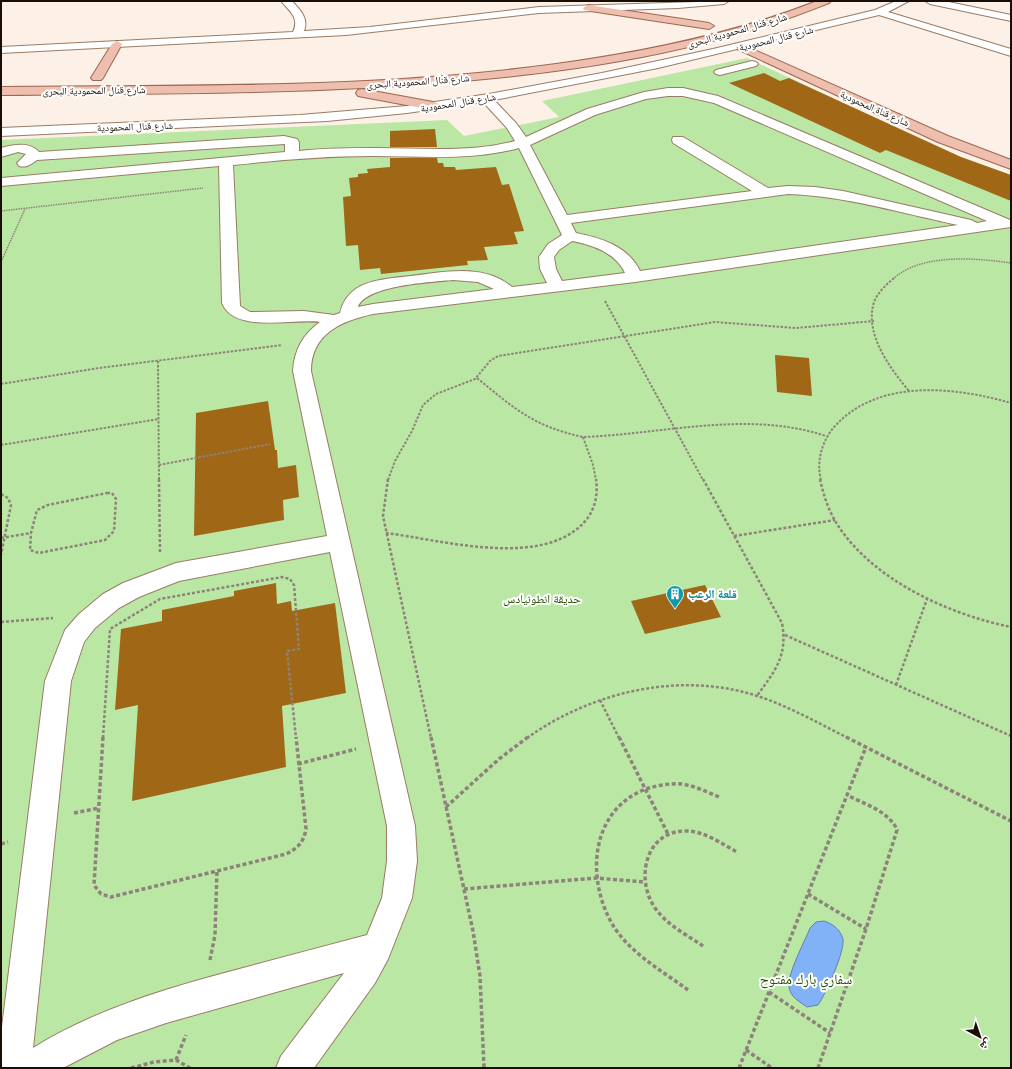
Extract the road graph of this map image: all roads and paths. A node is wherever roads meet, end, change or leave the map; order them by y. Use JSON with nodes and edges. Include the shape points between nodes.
{"nodes":[{"id":1,"x":286,"y":1,"type":"edge"},
{"id":2,"x":724,"y":1,"type":"edge"},
{"id":3,"x":826,"y":1,"type":"edge"},
{"id":4,"x":904,"y":1,"type":"edge"},
{"id":5,"x":930,"y":1,"type":"edge"},
{"id":6,"x":662,"y":3,"type":"edge"},
{"id":7,"x":688,"y":3,"type":"edge"},
{"id":8,"x":588,"y":8,"type":"junction"},
{"id":9,"x":879,"y":12,"type":"junction"},
{"id":10,"x":1011,"y":18,"type":"edge"},
{"id":11,"x":677,"y":34,"type":"dead end"},
{"id":12,"x":297,"y":35,"type":"junction"},
{"id":13,"x":117,"y":44,"type":"junction"},
{"id":14,"x":740,"y":47,"type":"junction"},
{"id":15,"x":1,"y":50,"type":"edge"},
{"id":16,"x":1011,"y":53,"type":"edge"},
{"id":17,"x":713,"y":54,"type":"junction"},
{"id":18,"x":499,"y":63,"type":"dead end"},
{"id":19,"x":752,"y":64,"type":"dead end"},
{"id":20,"x":737,"y":68,"type":"junction"},
{"id":21,"x":389,"y":72,"type":"dead end"},
{"id":22,"x":720,"y":72,"type":"dead end"},
{"id":23,"x":112,"y":78,"type":"dead end"},
{"id":24,"x":325,"y":86,"type":"junction"},
{"id":25,"x":1,"y":91,"type":"edge"},
{"id":26,"x":485,"y":97,"type":"junction"},
{"id":27,"x":433,"y":106,"type":"junction"},
{"id":28,"x":1,"y":132,"type":"edge"},
{"id":29,"x":678,"y":140,"type":"dead end"},
{"id":30,"x":241,"y":142,"type":"junction"},
{"id":31,"x":523,"y":143,"type":"junction"},
{"id":32,"x":113,"y":151,"type":"junction"},
{"id":33,"x":1,"y":152,"type":"edge"},
{"id":34,"x":292,"y":155,"type":"junction"},
{"id":35,"x":33,"y":156,"type":"junction"},
{"id":36,"x":232,"y":160,"type":"junction"},
{"id":37,"x":1011,"y":165,"type":"edge"},
{"id":38,"x":107,"y":172,"type":"junction"},
{"id":39,"x":1,"y":181,"type":"edge"},
{"id":40,"x":227,"y":186,"type":"junction"},
{"id":41,"x":766,"y":193,"type":"junction"},
{"id":42,"x":25,"y":208,"type":"junction"},
{"id":43,"x":1,"y":211,"type":"edge"},
{"id":44,"x":562,"y":220,"type":"junction"},
{"id":45,"x":1008,"y":225,"type":"edge"},
{"id":46,"x":984,"y":226,"type":"junction"},
{"id":47,"x":570,"y":236,"type":"junction"},
{"id":48,"x":1,"y":262,"type":"edge"},
{"id":49,"x":1011,"y":263,"type":"edge"},
{"id":50,"x":635,"y":277,"type":"junction"},
{"id":51,"x":594,"y":282,"type":"junction"},
{"id":52,"x":557,"y":286,"type":"junction"},
{"id":53,"x":342,"y":318,"type":"junction"},
{"id":54,"x":874,"y":321,"type":"junction"},
{"id":55,"x":623,"y":336,"type":"junction"},
{"id":56,"x":309,"y":342,"type":"junction"},
{"id":57,"x":158,"y":360,"type":"junction"},
{"id":58,"x":476,"y":378,"type":"junction"},
{"id":59,"x":1,"y":384,"type":"edge"},
{"id":60,"x":909,"y":391,"type":"junction"},
{"id":61,"x":1011,"y":403,"type":"edge"},
{"id":62,"x":159,"y":419,"type":"junction"},
{"id":63,"x":675,"y":430,"type":"junction"},
{"id":64,"x":826,"y":436,"type":"junction"},
{"id":65,"x":583,"y":437,"type":"junction"},
{"id":66,"x":270,"y":444,"type":"dead end"},
{"id":67,"x":1,"y":445,"type":"edge"},
{"id":68,"x":159,"y":466,"type":"junction"},
{"id":69,"x":1,"y":494,"type":"edge"},
{"id":70,"x":835,"y":520,"type":"junction"},
{"id":71,"x":31,"y":533,"type":"junction"},
{"id":72,"x":386,"y":533,"type":"junction"},
{"id":73,"x":734,"y":536,"type":"junction"},
{"id":74,"x":3,"y":537,"type":"edge"},
{"id":75,"x":340,"y":542,"type":"junction"},
{"id":76,"x":1,"y":555,"type":"edge"},
{"id":77,"x":160,"y":577,"type":"junction"},
{"id":78,"x":927,"y":599,"type":"junction"},
{"id":79,"x":87,"y":621,"type":"junction"},
{"id":80,"x":1,"y":622,"type":"edge"},
{"id":81,"x":1011,"y":627,"type":"edge"},
{"id":82,"x":785,"y":635,"type":"junction"},
{"id":83,"x":896,"y":685,"type":"junction"},
{"id":84,"x":756,"y":697,"type":"junction"},
{"id":85,"x":600,"y":700,"type":"junction"},
{"id":86,"x":1011,"y":736,"type":"edge"},
{"id":87,"x":383,"y":742,"type":"junction"},
{"id":88,"x":866,"y":748,"type":"junction"},
{"id":89,"x":298,"y":764,"type":"junction"},
{"id":90,"x":644,"y":790,"type":"junction"},
{"id":91,"x":847,"y":795,"type":"junction"},
{"id":92,"x":719,"y":797,"type":"dead end"},
{"id":93,"x":446,"y":807,"type":"junction"},
{"id":94,"x":1011,"y":821,"type":"edge"},
{"id":95,"x":668,"y":834,"type":"junction"},
{"id":96,"x":737,"y":852,"type":"dead end"},
{"id":97,"x":596,"y":878,"type":"junction"},
{"id":98,"x":644,"y":882,"type":"junction"},
{"id":99,"x":464,"y":889,"type":"junction"},
{"id":100,"x":808,"y":894,"type":"junction"},
{"id":101,"x":866,"y":929,"type":"junction"},
{"id":102,"x":703,"y":946,"type":"dead end"},
{"id":103,"x":377,"y":948,"type":"junction"},
{"id":104,"x":688,"y":990,"type":"dead end"},
{"id":105,"x":769,"y":992,"type":"junction"},
{"id":106,"x":830,"y":1033,"type":"junction"},
{"id":107,"x":746,"y":1050,"type":"junction"},
{"id":108,"x":14,"y":1068,"type":"edge"},
{"id":109,"x":32,"y":1068,"type":"edge"},
{"id":110,"x":131,"y":1068,"type":"edge"},
{"id":111,"x":190,"y":1068,"type":"edge"},
{"id":112,"x":293,"y":1068,"type":"edge"},
{"id":113,"x":484,"y":1068,"type":"edge"},
{"id":114,"x":739,"y":1068,"type":"edge"},
{"id":115,"x":772,"y":1068,"type":"edge"},
{"id":116,"x":818,"y":1068,"type":"edge"}],
"edges":[{"from":1,"to":12,"type":"street","via":[[300,16],[302,22]]},
{"from":2,"to":7,"type":"street"},
{"from":3,"to":24,"type":"main road","name":"شارع قنال المحمودية البحرى","via":[[742,30],[614,59],[472,77]]},
{"from":4,"to":9,"type":"street","name":"شارع قنال المحمودية"},
{"from":5,"to":10,"type":"street"},
{"from":6,"to":7,"type":"street"},
{"from":6,"to":8,"type":"street"},
{"from":8,"to":11,"type":"main road","name":"شارع قنال المحمودية البحرى","via":[[712,24]]},
{"from":8,"to":12,"type":"street"},
{"from":9,"to":14,"type":"street","name":"شارع قنال المحمودية"},
{"from":9,"to":16,"type":"street"},
{"from":12,"to":13,"type":"street"},
{"from":13,"to":15,"type":"street"},
{"from":13,"to":23,"type":"main road","name":"شارع قنال المحمودية البحرى","via":[[93,78]]},
{"from":14,"to":17,"type":"street","name":"شارع قنال المحمودية"},
{"from":14,"to":37,"type":"main road","name":"شارع قناة المحمودية","via":[[943,139]]},
{"from":17,"to":20,"type":"street"},
{"from":17,"to":26,"type":"street","name":"شارع قنال المحمودية","via":[[599,78]]},
{"from":18,"to":21,"type":"main road","name":"شارع قنال المحمودية البحرى"},
{"from":19,"to":20,"type":"street"},
{"from":20,"to":22,"type":"street"},
{"from":24,"to":25,"type":"main road","name":"شارع قنال المحمودية البحرى"},
{"from":24,"to":27,"type":"main road"},
{"from":26,"to":27,"type":"street","name":"شارع قنال المحمودية"},
{"from":26,"to":31,"type":"street","via":[[512,126]]},
{"from":27,"to":28,"type":"street","name":"شارع قنال المحمودية","via":[[281,120]]},
{"from":29,"to":41,"type":"street"},
{"from":30,"to":32,"type":"street"},
{"from":30,"to":34,"type":"street","via":[[287,140],[292,144]]},
{"from":30,"to":36,"type":"street"},
{"from":31,"to":34,"type":"street","via":[[465,153],[353,152]]},
{"from":31,"to":44,"type":"street"},
{"from":31,"to":45,"type":"street","via":[[573,119],[628,100],[668,92],[696,94],[730,105]]},
{"from":32,"to":35,"type":"street"},
{"from":32,"to":38,"type":"street"},
{"from":33,"to":35,"type":"street","via":[[26,149],[33,153]]},
{"from":34,"to":36,"type":"street"},
{"from":35,"to":39,"type":"street","via":[[27,162],[11,166]]},
{"from":36,"to":38,"type":"street"},
{"from":36,"to":40,"type":"street"},
{"from":38,"to":39,"type":"street"},
{"from":40,"to":42,"type":"path"},
{"from":40,"to":53,"type":"street","via":[[232,308],[250,317],[302,314]]},
{"from":41,"to":44,"type":"street"},
{"from":41,"to":46,"type":"street","via":[[794,190],[829,192]]},
{"from":42,"to":43,"type":"path"},
{"from":42,"to":48,"type":"path"},
{"from":44,"to":47,"type":"street"},
{"from":45,"to":46,"type":"street"},
{"from":46,"to":50,"type":"street"},
{"from":47,"to":50,"type":"street","via":[[594,241],[614,250],[628,262]]},
{"from":47,"to":52,"type":"street","via":[[554,247],[546,257],[546,267]]},
{"from":49,"to":54,"type":"path","via":[[960,259],[910,269],[897,276],[879,293],[874,303]]},
{"from":50,"to":51,"type":"street"},
{"from":51,"to":52,"type":"street"},
{"from":51,"to":55,"type":"path"},
{"from":52,"to":53,"type":"street","via":[[398,304]]},
{"from":53,"to":56,"type":"street","via":[[326,327]]},
{"from":54,"to":55,"type":"path","via":[[787,328],[729,321]]},
{"from":54,"to":60,"type":"path","via":[[884,355],[894,373]]},
{"from":55,"to":58,"type":"path","via":[[498,356],[487,362],[482,373]]},
{"from":55,"to":63,"type":"path"},
{"from":56,"to":57,"type":"path"},
{"from":56,"to":75,"type":"street","via":[[303,358],[302,371]]},
{"from":57,"to":59,"type":"path"},
{"from":57,"to":62,"type":"path"},
{"from":58,"to":65,"type":"path","via":[[525,416],[541,425]]},
{"from":58,"to":72,"type":"path","via":[[440,392],[427,400],[418,410],[387,483],[384,516]]},
{"from":60,"to":61,"type":"path","via":[[953,391]]},
{"from":60,"to":64,"type":"path","via":[[874,399],[859,406],[846,414]]},
{"from":62,"to":67,"type":"path"},
{"from":62,"to":68,"type":"path"},
{"from":63,"to":64,"type":"path","via":[[765,423],[793,426]]},
{"from":63,"to":65,"type":"path"},
{"from":63,"to":73,"type":"path"},
{"from":64,"to":70,"type":"path","via":[[821,450],[820,483]]},
{"from":65,"to":72,"type":"path","via":[[595,473],[595,504],[584,524],[562,539],[534,548],[504,549]]},
{"from":66,"to":68,"type":"path"},
{"from":68,"to":77,"type":"path"},
{"from":69,"to":74,"type":"path","via":[[8,498],[11,505]]},
{"from":70,"to":73,"type":"path"},
{"from":70,"to":78,"type":"path","via":[[863,554],[903,585]]},
{"from":71,"to":71,"type":"path","via":[[35,513],[42,507],[107,493],[115,496],[114,531],[105,540],[39,553],[30,550]]},
{"from":71,"to":74,"type":"path"},
{"from":72,"to":93,"type":"path"},
{"from":73,"to":82,"type":"path","via":[[777,611]]},
{"from":74,"to":76,"type":"path"},
{"from":75,"to":77,"type":"street","via":[[193,568]]},
{"from":75,"to":87,"type":"street"},
{"from":77,"to":79,"type":"street","via":[[121,595]]},
{"from":78,"to":81,"type":"path","via":[[954,611]]},
{"from":78,"to":83,"type":"path"},
{"from":79,"to":80,"type":"path","via":[[42,618]]},
{"from":79,"to":108,"type":"street","via":[[74,637],[58,681]]},
{"from":82,"to":83,"type":"path"},
{"from":82,"to":84,"type":"path","via":[[784,651],[778,666]]},
{"from":83,"to":86,"type":"path"},
{"from":84,"to":85,"type":"path","via":[[735,691],[683,687],[654,688]]},
{"from":84,"to":88,"type":"path","via":[[804,716]]},
{"from":85,"to":90,"type":"path"},
{"from":85,"to":93,"type":"path","via":[[576,709],[534,733]]},
{"from":87,"to":89,"type":"path"},
{"from":87,"to":103,"type":"street","via":[[401,826],[402,861],[397,898]]},
{"from":88,"to":91,"type":"path"},
{"from":88,"to":94,"type":"path"},
{"from":89,"to":89,"type":"path","via":[[306,837],[294,851],[111,897],[97,892],[94,886],[110,629],[160,599],[282,577],[292,580],[299,649],[287,651]]},
{"from":90,"to":92,"type":"path","via":[[676,784],[691,786]]},
{"from":90,"to":95,"type":"path"},
{"from":90,"to":97,"type":"path","via":[[632,795],[620,805],[602,830],[595,862]]},
{"from":91,"to":100,"type":"path"},
{"from":91,"to":101,"type":"path","via":[[889,818],[897,830]]},
{"from":93,"to":99,"type":"path"},
{"from":95,"to":96,"type":"path","via":[[685,831],[702,834]]},
{"from":95,"to":98,"type":"path","via":[[657,842],[649,853],[644,867]]},
{"from":97,"to":98,"type":"path"},
{"from":97,"to":99,"type":"path"},
{"from":97,"to":104,"type":"path","via":[[600,900],[623,938]]},
{"from":98,"to":102,"type":"path","via":[[654,907],[664,918]]},
{"from":99,"to":113,"type":"path","via":[[480,976]]},
{"from":100,"to":101,"type":"path"},
{"from":100,"to":105,"type":"path"},
{"from":101,"to":106,"type":"path"},
{"from":103,"to":109,"type":"street","via":[[202,995],[153,1011],[102,1030]]},
{"from":103,"to":112,"type":"street","via":[[364,972]]},
{"from":105,"to":106,"type":"path"},
{"from":105,"to":107,"type":"path"},
{"from":106,"to":116,"type":"path"},
{"from":107,"to":114,"type":"path"},
{"from":107,"to":115,"type":"path"},
{"from":110,"to":111,"type":"path","via":[[176,1060]]}]}
